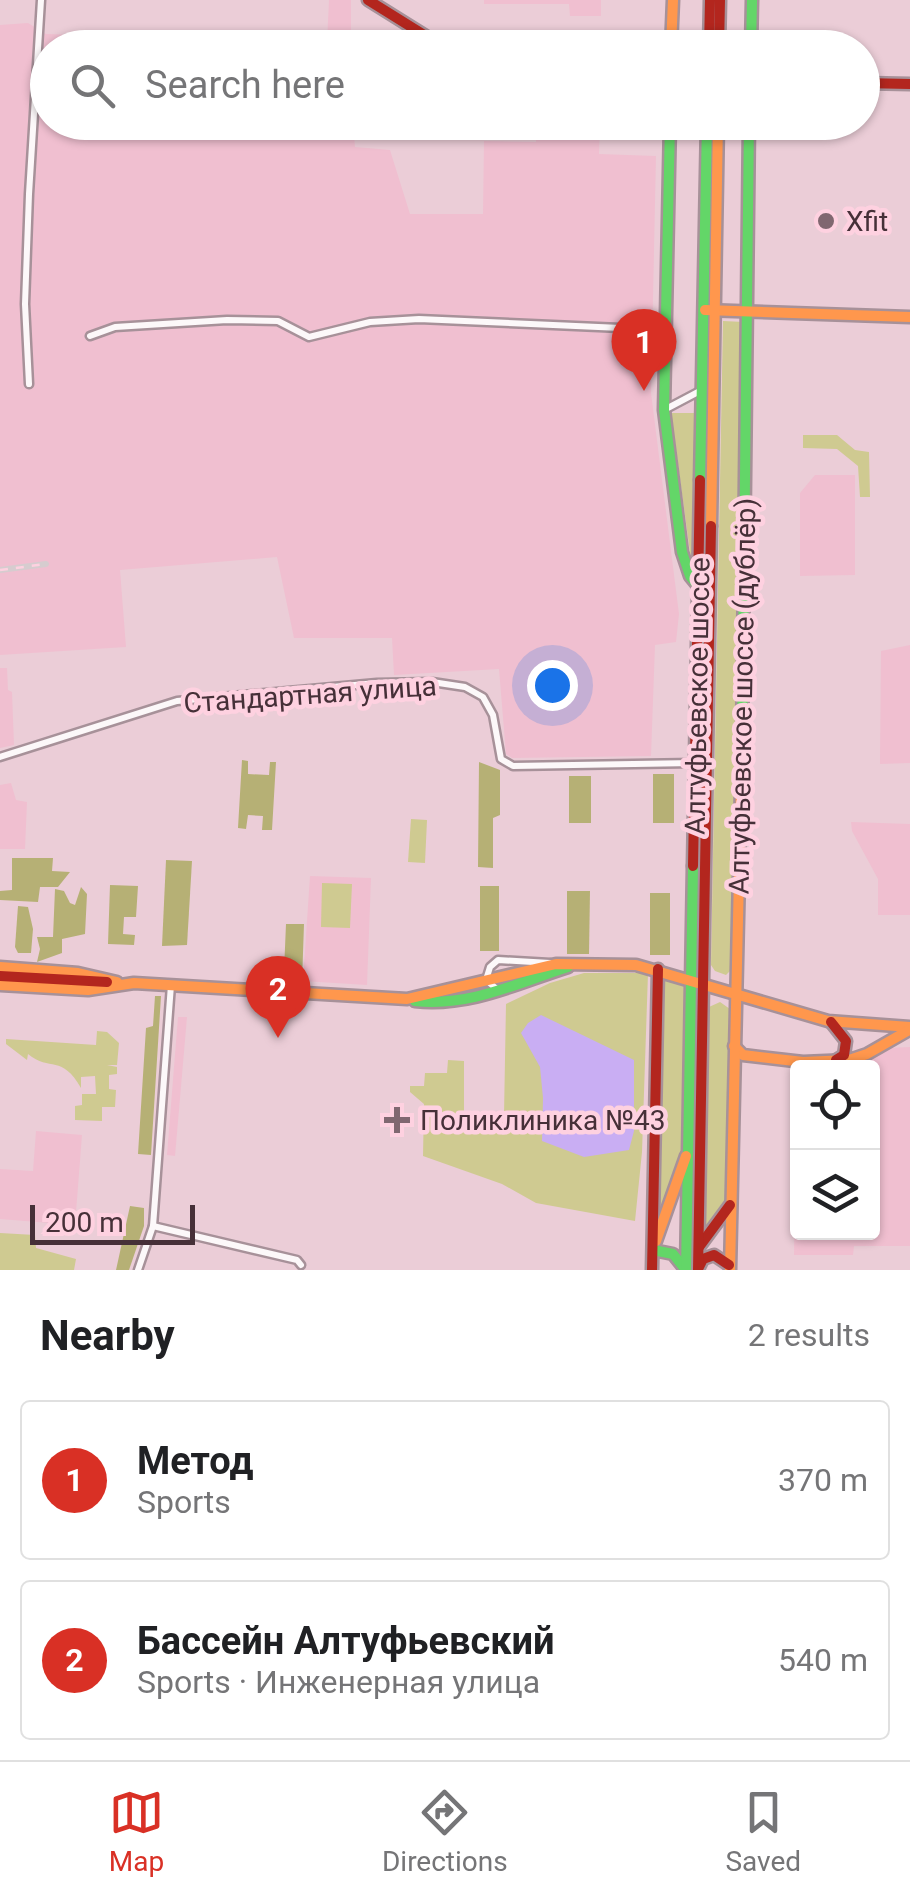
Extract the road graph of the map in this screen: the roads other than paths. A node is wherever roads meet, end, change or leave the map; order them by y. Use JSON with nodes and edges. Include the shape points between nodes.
{"nodes":[{"id":1,"x":41,"y":0,"type":"edge"},
{"id":2,"x":368,"y":0,"type":"edge"},
{"id":3,"x":672,"y":0,"type":"edge"},
{"id":4,"x":710,"y":0,"type":"edge"},
{"id":5,"x":720,"y":0,"type":"edge"},
{"id":6,"x":752,"y":0,"type":"edge"},
{"id":7,"x":39,"y":30,"type":"edge"},
{"id":8,"x":416,"y":30,"type":"edge"},
{"id":9,"x":671,"y":30,"type":"edge"},
{"id":10,"x":709,"y":30,"type":"edge"},
{"id":11,"x":719,"y":30,"type":"edge"},
{"id":12,"x":751,"y":30,"type":"edge"},
{"id":13,"x":880,"y":83,"type":"edge"},
{"id":14,"x":910,"y":84,"type":"edge"},
{"id":15,"x":32,"y":140,"type":"edge"},
{"id":16,"x":670,"y":140,"type":"edge"},
{"id":17,"x":707,"y":140,"type":"edge"},
{"id":18,"x":717,"y":140,"type":"edge"},
{"id":19,"x":750,"y":140,"type":"edge"},
{"id":20,"x":710,"y":311,"type":"junction"},
{"id":21,"x":748,"y":313,"type":"junction"},
{"id":22,"x":910,"y":317,"type":"edge"},
{"id":23,"x":666,"y":330,"type":"junction"},
{"id":24,"x":90,"y":336,"type":"dead end"},
{"id":25,"x":29,"y":384,"type":"dead end"},
{"id":26,"x":703,"y":385,"type":"junction"},
{"id":27,"x":664,"y":410,"type":"junction"},
{"id":28,"x":699,"y":587,"type":"junction"},
{"id":29,"x":0,"y":757,"type":"edge"},
{"id":30,"x":696,"y":763,"type":"junction"},
{"id":31,"x":591,"y":964,"type":"junction"},
{"id":32,"x":0,"y":966,"type":"edge"},
{"id":33,"x":658,"y":969,"type":"junction"},
{"id":34,"x":0,"y":976,"type":"edge"},
{"id":35,"x":486,"y":980,"type":"junction"},
{"id":36,"x":691,"y":980,"type":"junction"},
{"id":37,"x":119,"y":982,"type":"junction"},
{"id":38,"x":704,"y":983,"type":"junction"},
{"id":39,"x":468,"y":984,"type":"junction"},
{"id":40,"x":0,"y":985,"type":"edge"},
{"id":41,"x":172,"y":985,"type":"junction"},
{"id":42,"x":502,"y":990,"type":"junction"},
{"id":43,"x":735,"y":993,"type":"junction"},
{"id":44,"x":407,"y":999,"type":"junction"},
{"id":45,"x":470,"y":1000,"type":"junction"},
{"id":46,"x":828,"y":1021,"type":"junction"},
{"id":47,"x":910,"y":1028,"type":"edge"},
{"id":48,"x":734,"y":1046,"type":"junction"},
{"id":49,"x":755,"y":1056,"type":"junction"},
{"id":50,"x":817,"y":1060,"type":"edge"},
{"id":51,"x":835,"y":1060,"type":"edge"},
{"id":52,"x":840,"y":1060,"type":"edge"},
{"id":53,"x":734,"y":1070,"type":"junction"},
{"id":54,"x":688,"y":1144,"type":"junction"},
{"id":55,"x":731,"y":1204,"type":"junction"},
{"id":56,"x":153,"y":1226,"type":"junction"},
{"id":57,"x":657,"y":1227,"type":"junction"},
{"id":58,"x":699,"y":1247,"type":"junction"},
{"id":59,"x":653,"y":1250,"type":"junction"},
{"id":60,"x":301,"y":1265,"type":"dead end"},
{"id":61,"x":138,"y":1270,"type":"edge"},
{"id":62,"x":652,"y":1270,"type":"edge"},
{"id":63,"x":686,"y":1270,"type":"edge"},
{"id":64,"x":699,"y":1270,"type":"edge"},
{"id":65,"x":730,"y":1270,"type":"edge"}],
"edges":[{"from":1,"to":7,"type":"street"},
{"from":2,"to":8,"type":"main road"},
{"from":3,"to":9,"type":"main road"},
{"from":4,"to":10,"type":"main road"},
{"from":5,"to":11,"type":"main road"},
{"from":6,"to":12,"type":"main road"},
{"from":13,"to":14,"type":"main road"},
{"from":15,"to":25,"type":"street"},
{"from":16,"to":23,"type":"main road","name":"Алтуфьевское шоссе (дублёр)"},
{"from":17,"to":20,"type":"main road","name":"Алтуфьевское шоссе"},
{"from":18,"to":20,"type":"main road","name":"Алтуфьевское шоссе"},
{"from":19,"to":21,"type":"main road","name":"Алтуфьевское шоссе (дублёр)"},
{"from":20,"to":21,"type":"main road"},
{"from":20,"to":26,"type":"main road","name":"Алтуфьевское шоссе"},
{"from":20,"to":38,"type":"main road","name":"Алтуфьевское шоссе"},
{"from":21,"to":22,"type":"main road"},
{"from":21,"to":43,"type":"main road","name":"Алтуфьевское шоссе (дублёр)"},
{"from":23,"to":24,"type":"street","via":[[419,319],[308,337],[278,321],[227,320],[115,327]]},
{"from":23,"to":27,"type":"main road","name":"Алтуфьевское шоссе (дублёр)"},
{"from":26,"to":27,"type":"street"},
{"from":26,"to":28,"type":"main road","name":"Алтуфьевское шоссе"},
{"from":27,"to":28,"type":"main road","name":"Алтуфьевское шоссе (дублёр)","via":[[682,552]]},
{"from":28,"to":30,"type":"main road","name":"Алтуфьевское шоссе"},
{"from":29,"to":30,"type":"street","name":"Стандартная улица","via":[[177,702],[432,682],[465,686],[483,697],[494,715],[501,759],[513,766]]},
{"from":30,"to":36,"type":"main road","name":"Алтуфьевское шоссе"},
{"from":31,"to":33,"type":"main road"},
{"from":31,"to":35,"type":"main road","via":[[556,964]]},
{"from":31,"to":42,"type":"main road"},
{"from":32,"to":37,"type":"main road"},
{"from":33,"to":36,"type":"main road"},
{"from":33,"to":57,"type":"main road"},
{"from":34,"to":37,"type":"main road"},
{"from":35,"to":39,"type":"main road"},
{"from":35,"to":42,"type":"street"},
{"from":36,"to":38,"type":"main road"},
{"from":36,"to":54,"type":"main road","name":"Алтуфьевское шоссе"},
{"from":37,"to":40,"type":"main road","via":[[88,990]]},
{"from":37,"to":41,"type":"main road"},
{"from":38,"to":43,"type":"main road"},
{"from":38,"to":58,"type":"main road","name":"Алтуфьевское шоссе"},
{"from":39,"to":44,"type":"main road"},
{"from":39,"to":45,"type":"street","via":[[476,990]]},
{"from":41,"to":44,"type":"main road"},
{"from":41,"to":56,"type":"street"},
{"from":42,"to":45,"type":"main road"},
{"from":43,"to":46,"type":"main road"},
{"from":43,"to":48,"type":"main road","name":"Алтуфьевское шоссе (дублёр)"},
{"from":44,"to":45,"type":"main road"},
{"from":46,"to":47,"type":"main road"},
{"from":46,"to":51,"type":"main road","via":[[847,1042]]},
{"from":47,"to":52,"type":"main road","via":[[862,1057]]},
{"from":48,"to":49,"type":"main road"},
{"from":48,"to":53,"type":"main road","name":"Алтуфьевское шоссе (дублёр)"},
{"from":49,"to":50,"type":"main road"},
{"from":49,"to":53,"type":"main road"},
{"from":53,"to":55,"type":"main road","name":"Алтуфьевское шоссе (дублёр)"},
{"from":54,"to":57,"type":"main road"},
{"from":54,"to":63,"type":"main road","name":"Алтуфьевское шоссе"},
{"from":55,"to":58,"type":"main road"},
{"from":55,"to":65,"type":"main road","name":"Алтуфьевское шоссе (дублёр)"},
{"from":56,"to":60,"type":"street"},
{"from":56,"to":61,"type":"street"},
{"from":57,"to":59,"type":"main road"},
{"from":58,"to":64,"type":"main road","name":"Алтуфьевское шоссе"},
{"from":59,"to":62,"type":"main road"},
{"from":59,"to":63,"type":"main road","via":[[674,1253]]},
{"from":64,"to":65,"type":"main road","via":[[713,1255]]}]}
